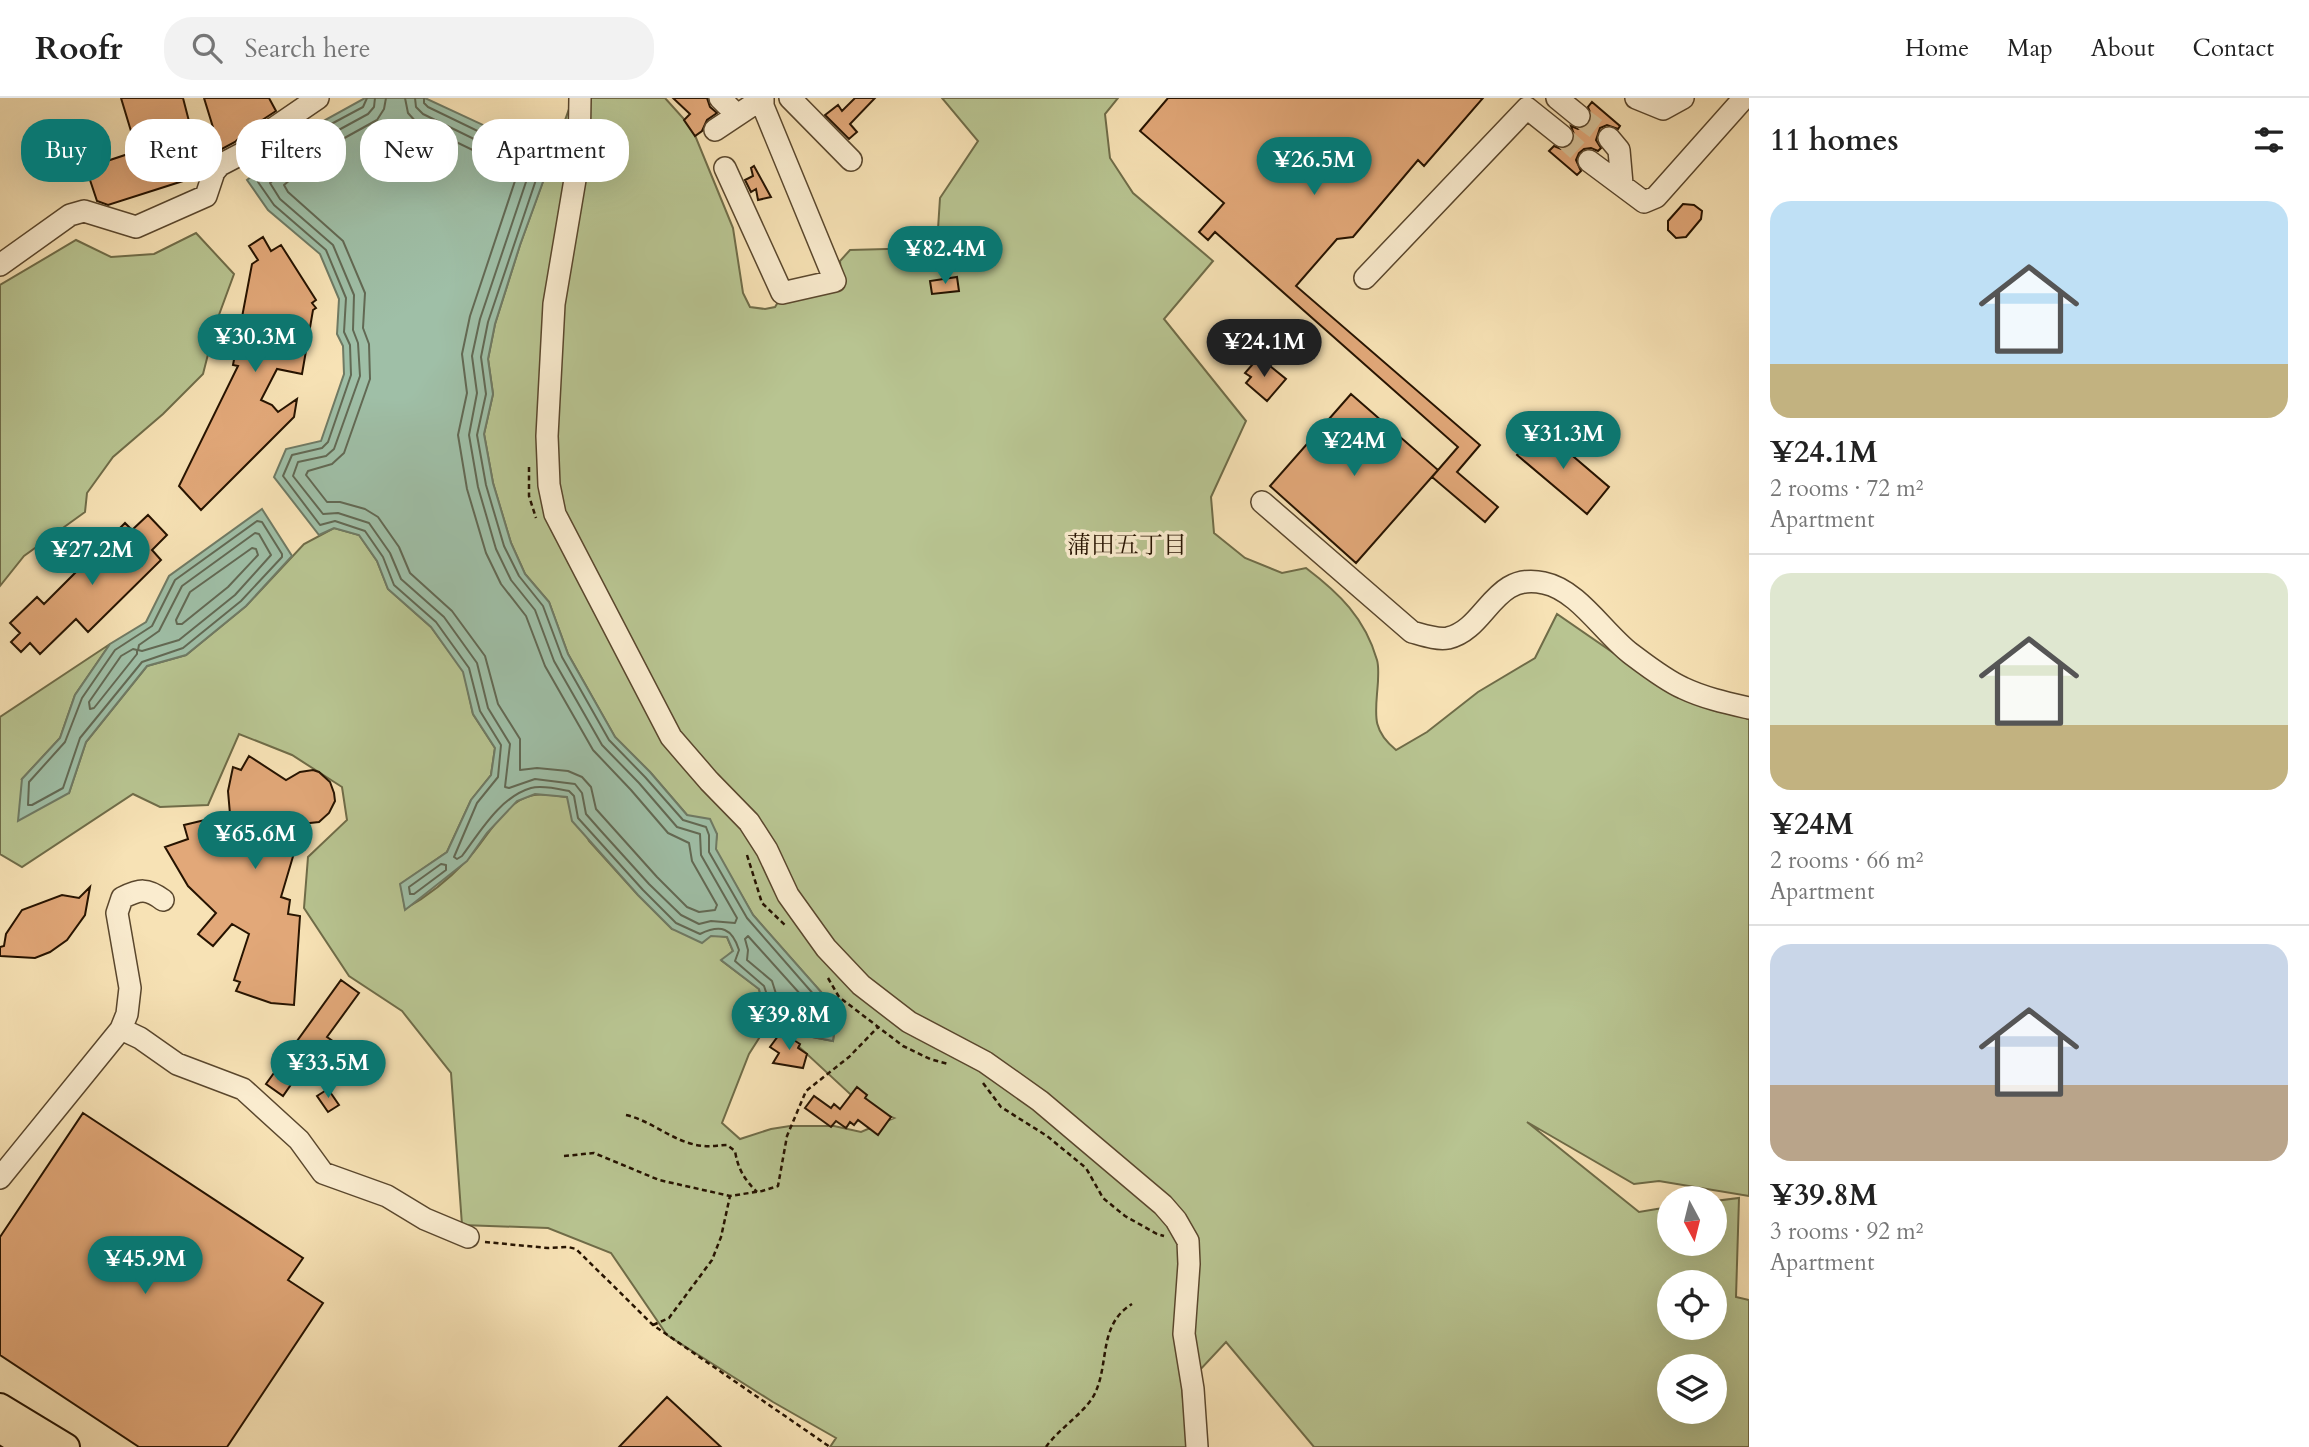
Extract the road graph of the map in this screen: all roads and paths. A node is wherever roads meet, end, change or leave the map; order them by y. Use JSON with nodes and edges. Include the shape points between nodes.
{"nodes":[{"id":1,"x":318,"y":98,"type":"edge"},
{"id":2,"x":580,"y":98,"type":"edge"},
{"id":3,"x":720,"y":98,"type":"edge"},
{"id":4,"x":763,"y":98,"type":"edge"},
{"id":5,"x":790,"y":98,"type":"edge"},
{"id":6,"x":1557,"y":98,"type":"edge"},
{"id":7,"x":1636,"y":98,"type":"edge"},
{"id":8,"x":1683,"y":98,"type":"edge"},
{"id":9,"x":1744,"y":98,"type":"edge"},
{"id":10,"x":737,"y":115,"type":"junction"},
{"id":11,"x":1579,"y":116,"type":"tunnel mouth"},
{"id":12,"x":715,"y":130,"type":"dead end"},
{"id":13,"x":1562,"y":136,"type":"tunnel mouth"},
{"id":14,"x":1609,"y":138,"type":"tunnel mouth"},
{"id":15,"x":851,"y":160,"type":"dead end"},
{"id":16,"x":1590,"y":161,"type":"tunnel mouth"},
{"id":17,"x":725,"y":168,"type":"dead end"},
{"id":18,"x":1622,"y":184,"type":"junction"},
{"id":19,"x":0,"y":265,"type":"edge"},
{"id":20,"x":1365,"y":278,"type":"dead end"},
{"id":21,"x":529,"y":466,"type":"dead end"},
{"id":22,"x":1262,"y":502,"type":"dead end"},
{"id":23,"x":537,"y":520,"type":"dead end"},
{"id":24,"x":1749,"y":709,"type":"edge"},
{"id":25,"x":744,"y":846,"type":"dead end"},
{"id":26,"x":163,"y":900,"type":"dead end"},
{"id":27,"x":794,"y":934,"type":"dead end"},
{"id":28,"x":826,"y":975,"type":"dead end"},
{"id":29,"x":878,"y":1027,"type":"junction"},
{"id":30,"x":121,"y":1029,"type":"junction"},
{"id":31,"x":951,"y":1065,"type":"dead end"},
{"id":32,"x":978,"y":1078,"type":"dead end"},
{"id":33,"x":626,"y":1115,"type":"dead end"},
{"id":34,"x":564,"y":1156,"type":"dead end"},
{"id":35,"x":0,"y":1178,"type":"edge"},
{"id":36,"x":757,"y":1192,"type":"junction"},
{"id":37,"x":730,"y":1196,"type":"junction"},
{"id":38,"x":468,"y":1237,"type":"joint"},
{"id":39,"x":1188,"y":1241,"type":"junction"},
{"id":40,"x":1132,"y":1304,"type":"dead end"},
{"id":41,"x":653,"y":1325,"type":"junction"},
{"id":42,"x":0,"y":1407,"type":"edge"},
{"id":43,"x":0,"y":1429,"type":"edge"},
{"id":44,"x":29,"y":1447,"type":"edge"},
{"id":45,"x":66,"y":1447,"type":"edge"},
{"id":46,"x":830,"y":1447,"type":"edge"},
{"id":47,"x":1046,"y":1447,"type":"edge"},
{"id":48,"x":1197,"y":1447,"type":"edge"}],
"edges":[{"from":1,"to":19,"type":"street","via":[[243,153],[220,164],[206,196],[136,227],[84,211],[70,215]]},
{"from":2,"to":39,"type":"street","via":[[579,156],[554,304],[547,436],[550,485],[555,513],[645,690],[671,737],[749,822],[788,895],[826,948],[861,985],[909,1022],[985,1062],[1040,1101],[1163,1205]]},
{"from":3,"to":10,"type":"street"},
{"from":4,"to":10,"type":"street"},
{"from":4,"to":17,"type":"street","via":[[835,281],[782,293]]},
{"from":5,"to":15,"type":"street"},
{"from":6,"to":11,"type":"street"},
{"from":7,"to":8,"type":"street","via":[[1663,109]]},
{"from":9,"to":18,"type":"street","via":[[1656,197],[1644,202]]},
{"from":10,"to":12,"type":"street"},
{"from":13,"to":20,"type":"street","via":[[1527,107]]},
{"from":14,"to":18,"type":"street","via":[[1619,150]]},
{"from":16,"to":18,"type":"street"},
{"from":21,"to":23,"type":"path","via":[[528,496]]},
{"from":22,"to":24,"type":"street","via":[[1412,632],[1448,638],[1466,629],[1499,594],[1533,580],[1569,594],[1629,652],[1682,688]]},
{"from":25,"to":27,"type":"path","via":[[762,903]]},
{"from":26,"to":30,"type":"street","via":[[151,891],[139,890],[122,898],[117,913],[130,988]]},
{"from":28,"to":29,"type":"path","via":[[839,997]]},
{"from":29,"to":31,"type":"path","via":[[903,1046]]},
{"from":29,"to":36,"type":"path","via":[[806,1091],[787,1136],[778,1186]]},
{"from":30,"to":35,"type":"street"},
{"from":30,"to":38,"type":"street","via":[[177,1064],[243,1089],[299,1140],[323,1173],[387,1196]]},
{"from":32,"to":39,"type":"path","via":[[1001,1107],[1086,1168],[1103,1198],[1125,1216],[1157,1234]]},
{"from":33,"to":36,"type":"path","via":[[687,1143],[705,1147],[727,1144],[735,1151],[744,1179]]},
{"from":34,"to":37,"type":"path","via":[[594,1153],[659,1180]]},
{"from":36,"to":37,"type":"path"},
{"from":37,"to":41,"type":"path","via":[[712,1260],[669,1318]]},
{"from":38,"to":41,"type":"path","via":[[490,1244],[576,1249]]},
{"from":39,"to":48,"type":"street","via":[[1184,1334]]},
{"from":40,"to":47,"type":"path","via":[[1114,1323],[1096,1391]]},
{"from":41,"to":46,"type":"path"},
{"from":42,"to":45,"type":"main road"},
{"from":43,"to":44,"type":"main road"}]}
